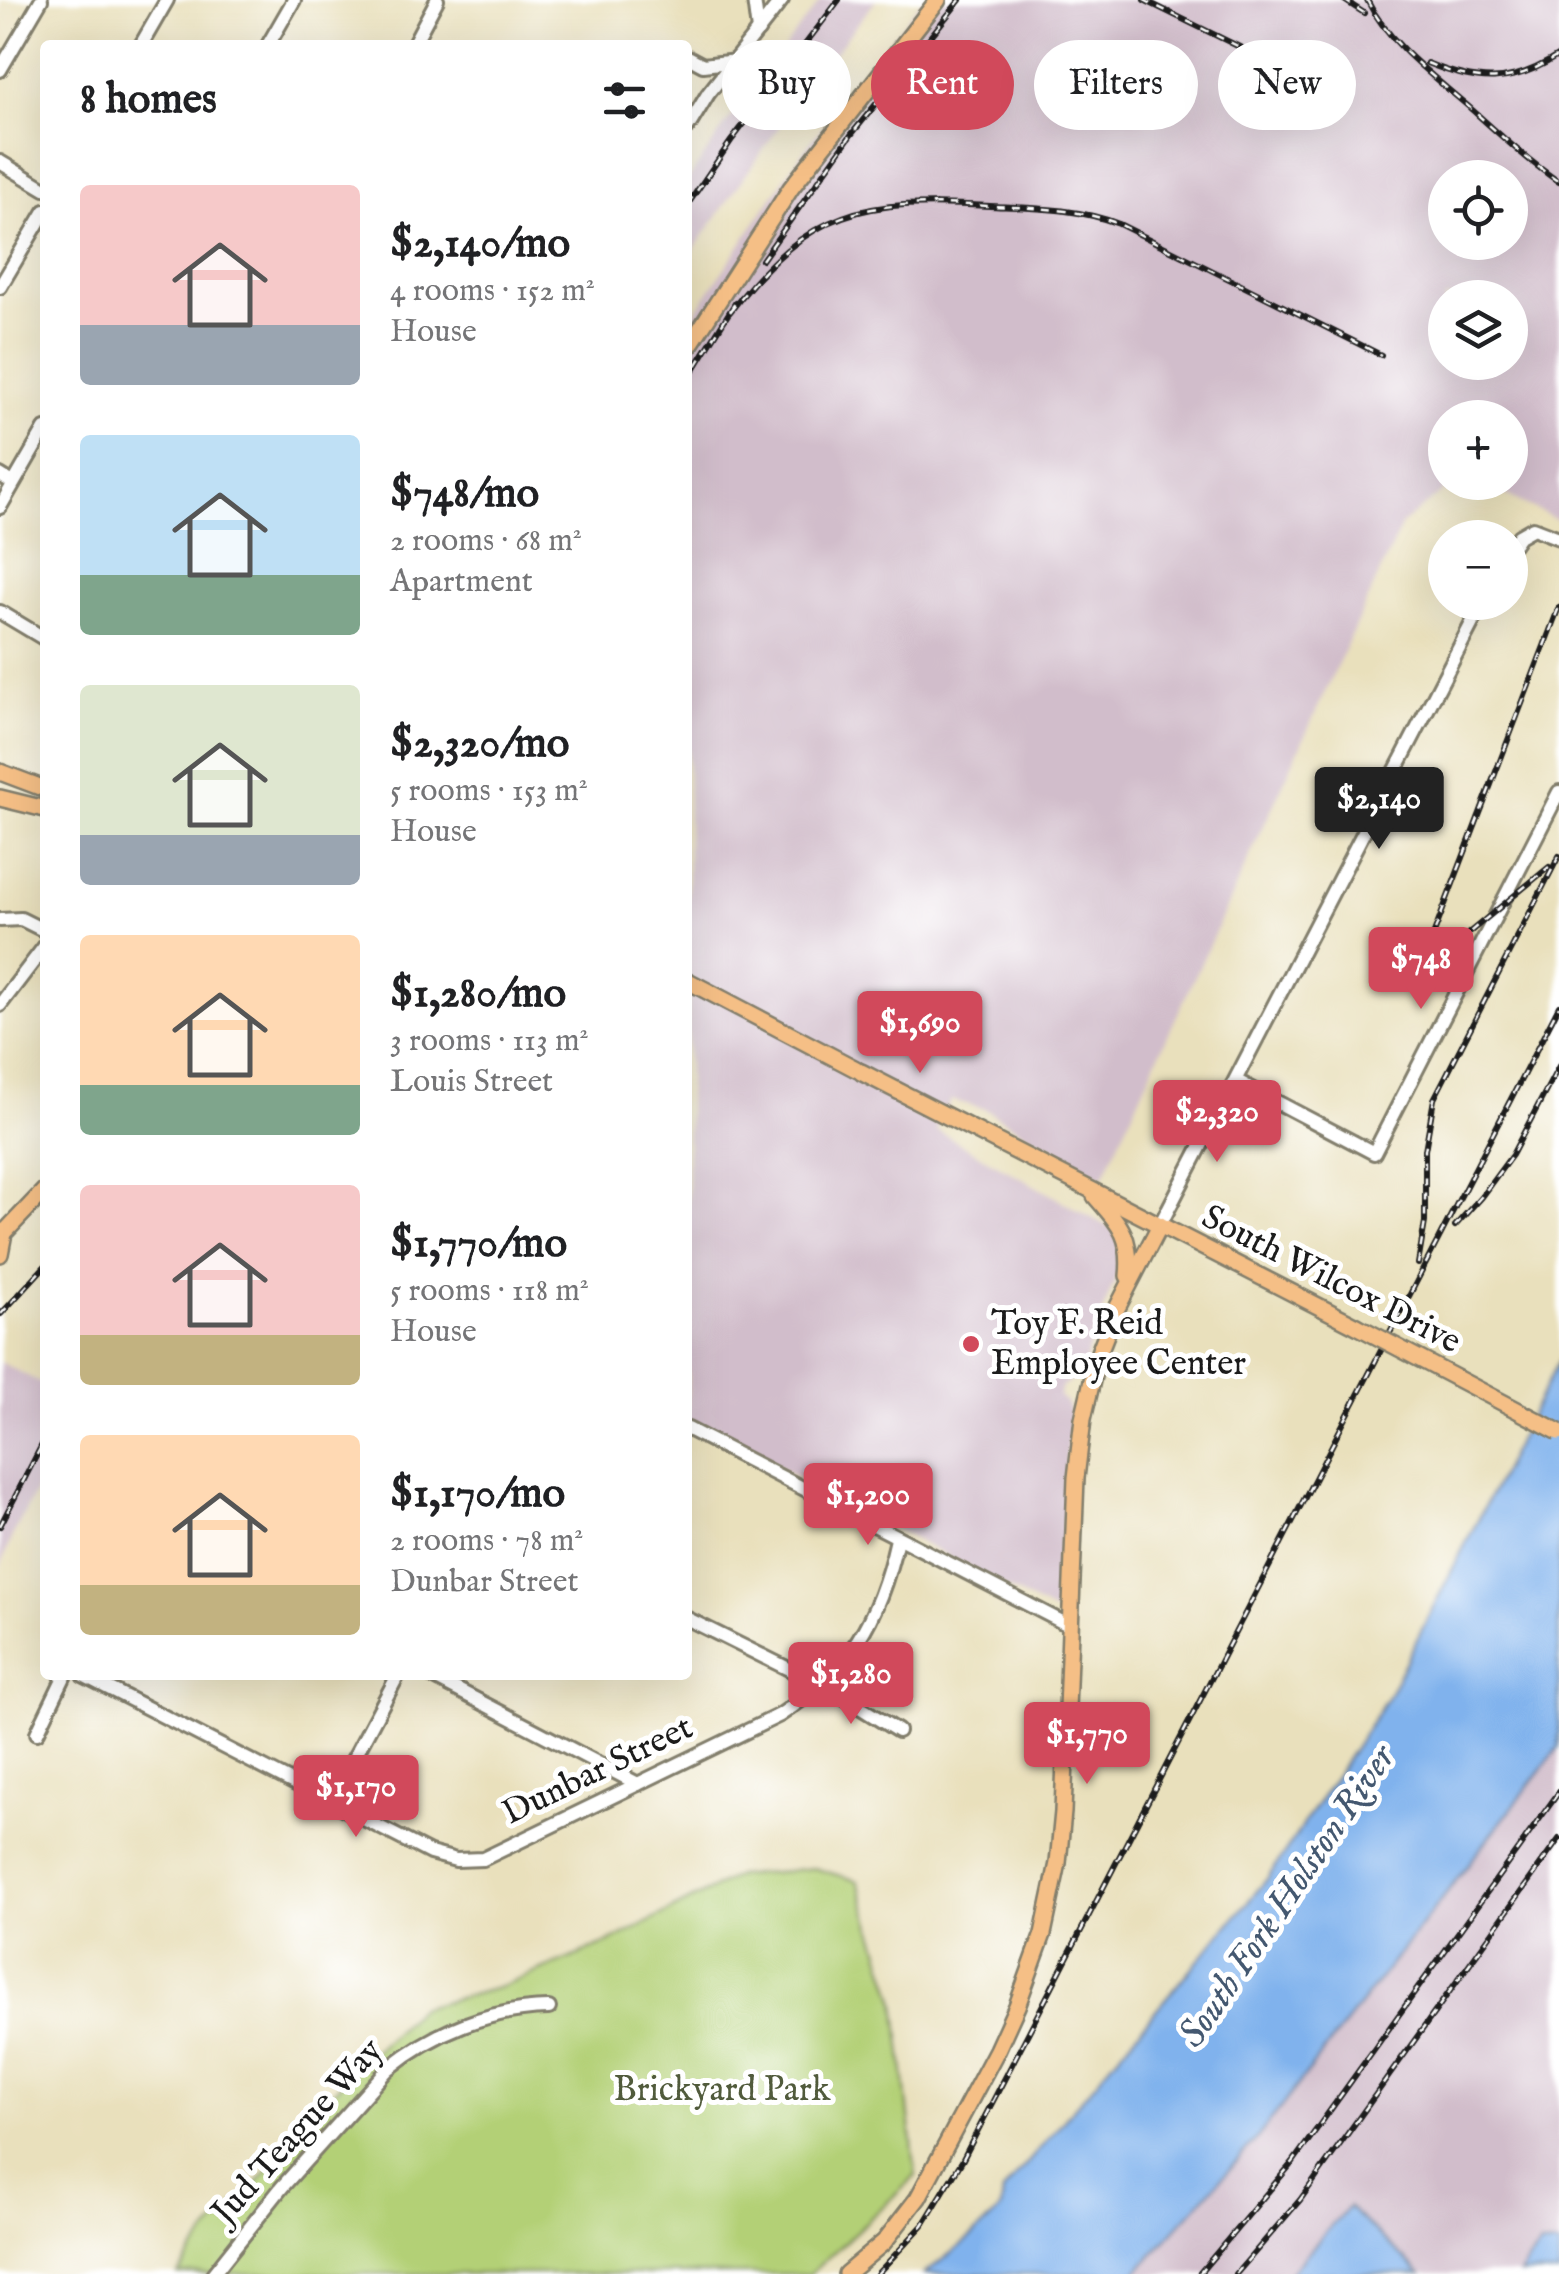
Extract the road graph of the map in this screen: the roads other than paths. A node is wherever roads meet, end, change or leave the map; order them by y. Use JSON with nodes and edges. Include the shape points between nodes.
{"nodes":[{"id":1,"x":40,"y":0,"type":"edge"},
{"id":2,"x":167,"y":0,"type":"edge"},
{"id":3,"x":294,"y":0,"type":"edge"},
{"id":4,"x":437,"y":0,"type":"edge"},
{"id":5,"x":754,"y":0,"type":"edge"},
{"id":6,"x":782,"y":0,"type":"edge"},
{"id":7,"x":938,"y":0,"type":"edge"},
{"id":8,"x":758,"y":31,"type":"junction"},
{"id":9,"x":144,"y":40,"type":"edge"},
{"id":10,"x":271,"y":40,"type":"edge"},
{"id":11,"x":416,"y":40,"type":"edge"},
{"id":12,"x":751,"y":40,"type":"edge"},
{"id":13,"x":692,"y":59,"type":"edge"},
{"id":14,"x":722,"y":63,"type":"edge"},
{"id":15,"x":0,"y":70,"type":"edge"},
{"id":16,"x":722,"y":78,"type":"edge"},
{"id":17,"x":692,"y":120,"type":"edge"},
{"id":18,"x":0,"y":162,"type":"edge"},
{"id":19,"x":40,"y":185,"type":"edge"},
{"id":20,"x":40,"y":219,"type":"edge"},
{"id":21,"x":0,"y":287,"type":"edge"},
{"id":22,"x":692,"y":342,"type":"edge"},
{"id":23,"x":40,"y":437,"type":"edge"},
{"id":24,"x":0,"y":474,"type":"edge"},
{"id":25,"x":14,"y":482,"type":"junction"},
{"id":26,"x":0,"y":507,"type":"edge"},
{"id":27,"x":1528,"y":531,"type":"edge"},
{"id":28,"x":1559,"y":538,"type":"edge"},
{"id":29,"x":0,"y":612,"type":"edge"},
{"id":30,"x":1474,"y":620,"type":"edge"},
{"id":31,"x":40,"y":635,"type":"edge"},
{"id":32,"x":0,"y":772,"type":"edge"},
{"id":33,"x":40,"y":788,"type":"edge"},
{"id":34,"x":1559,"y":792,"type":"edge"},
{"id":35,"x":0,"y":798,"type":"edge"},
{"id":36,"x":40,"y":808,"type":"edge"},
{"id":37,"x":0,"y":920,"type":"edge"},
{"id":38,"x":40,"y":928,"type":"edge"},
{"id":39,"x":40,"y":953,"type":"edge"},
{"id":40,"x":692,"y":984,"type":"edge"},
{"id":41,"x":0,"y":1005,"type":"edge"},
{"id":42,"x":1236,"y":1081,"type":"junction"},
{"id":43,"x":1090,"y":1189,"type":"junction"},
{"id":44,"x":40,"y":1195,"type":"edge"},
{"id":45,"x":1160,"y":1225,"type":"junction"},
{"id":46,"x":2,"y":1236,"type":"edge"},
{"id":47,"x":0,"y":1254,"type":"edge"},
{"id":48,"x":1128,"y":1287,"type":"junction"},
{"id":49,"x":692,"y":1431,"type":"edge"},
{"id":50,"x":1559,"y":1432,"type":"edge"},
{"id":51,"x":897,"y":1539,"type":"junction"},
{"id":52,"x":692,"y":1621,"type":"edge"},
{"id":53,"x":1070,"y":1626,"type":"junction"},
{"id":54,"x":64,"y":1680,"type":"edge"},
{"id":55,"x":92,"y":1680,"type":"edge"},
{"id":56,"x":395,"y":1680,"type":"edge"},
{"id":57,"x":440,"y":1680,"type":"edge"},
{"id":58,"x":820,"y":1688,"type":"junction"},
{"id":59,"x":898,"y":1732,"type":"dead end"},
{"id":60,"x":37,"y":1733,"type":"dead end"},
{"id":61,"x":638,"y":1784,"type":"junction"},
{"id":62,"x":330,"y":1803,"type":"junction"},
{"id":63,"x":549,"y":2008,"type":"dead end"},
{"id":64,"x":214,"y":2274,"type":"edge"},
{"id":65,"x":846,"y":2274,"type":"edge"}],
"edges":[{"from":1,"to":15,"type":"street"},
{"from":2,"to":9,"type":"street"},
{"from":3,"to":10,"type":"street"},
{"from":4,"to":11,"type":"street"},
{"from":5,"to":8,"type":"street"},
{"from":6,"to":8,"type":"street"},
{"from":7,"to":22,"type":"main road","via":[[791,188]]},
{"from":8,"to":12,"type":"street"},
{"from":13,"to":14,"type":"street"},
{"from":16,"to":17,"type":"street"},
{"from":18,"to":19,"type":"street"},
{"from":20,"to":21,"type":"street"},
{"from":23,"to":25,"type":"street"},
{"from":24,"to":25,"type":"street"},
{"from":25,"to":26,"type":"street"},
{"from":27,"to":28,"type":"street"},
{"from":29,"to":31,"type":"street"},
{"from":30,"to":42,"type":"street"},
{"from":32,"to":33,"type":"main road"},
{"from":34,"to":42,"type":"street","via":[[1374,1153]]},
{"from":35,"to":36,"type":"main road"},
{"from":37,"to":38,"type":"street","via":[[21,919]]},
{"from":39,"to":41,"type":"street"},
{"from":40,"to":43,"type":"main road","name":"South Wilcox Drive"},
{"from":42,"to":45,"type":"street"},
{"from":43,"to":45,"type":"main road","name":"South Wilcox Drive"},
{"from":43,"to":48,"type":"main road","via":[[1129,1242]]},
{"from":44,"to":46,"type":"main road"},
{"from":45,"to":48,"type":"main road"},
{"from":45,"to":50,"type":"main road","name":"South Wilcox Drive","bridge":true},
{"from":46,"to":47,"type":"main road"},
{"from":48,"to":53,"type":"main road","via":[[1098,1355],[1083,1419]]},
{"from":49,"to":51,"type":"street"},
{"from":51,"to":53,"type":"street"},
{"from":51,"to":58,"type":"street","name":"Dunbar Street","via":[[870,1621]]},
{"from":52,"to":58,"type":"street"},
{"from":53,"to":65,"type":"main road","via":[[1058,1862],[1034,1965],[969,2108],[918,2198],[884,2242]]},
{"from":54,"to":60,"type":"street"},
{"from":55,"to":62,"type":"street","name":"Dunbar Street"},
{"from":56,"to":62,"type":"street"},
{"from":57,"to":61,"type":"street"},
{"from":58,"to":59,"type":"street"},
{"from":58,"to":61,"type":"street","name":"Dunbar Street","via":[[780,1716]]},
{"from":61,"to":62,"type":"street","name":"Dunbar Street","via":[[498,1854],[471,1860],[442,1858]]},
{"from":63,"to":64,"type":"street","name":"Jud Teague Way","via":[[461,2024],[404,2056],[282,2187]]}]}
